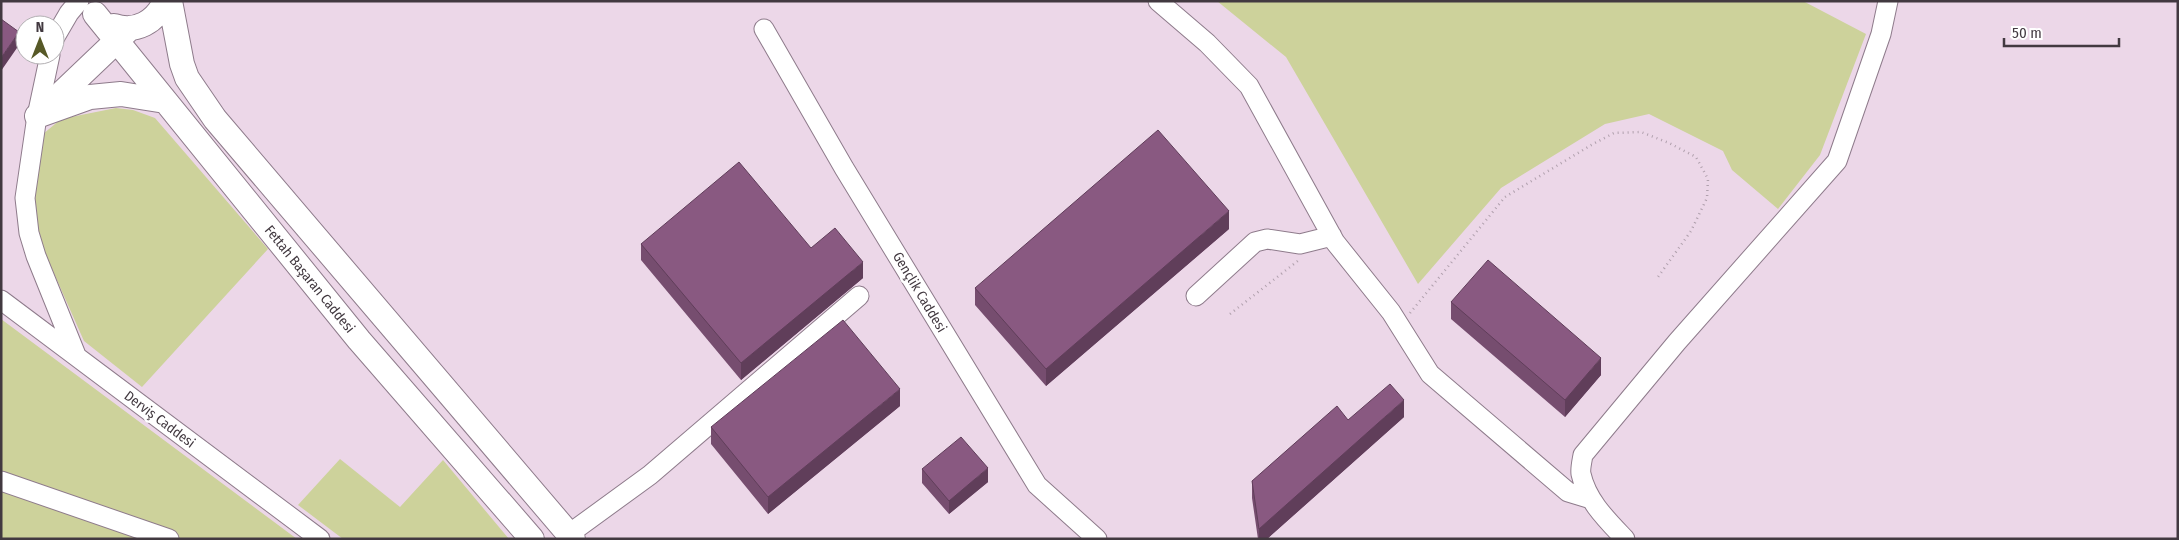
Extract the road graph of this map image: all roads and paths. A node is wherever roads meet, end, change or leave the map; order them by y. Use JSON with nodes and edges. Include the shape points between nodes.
{"nodes":[{"id":1,"x":165,"y":1,"type":"edge"},
{"id":2,"x":170,"y":1,"type":"edge"},
{"id":3,"x":1158,"y":1,"type":"edge"},
{"id":4,"x":1888,"y":1,"type":"edge"},
{"id":5,"x":87,"y":5,"type":"edge"},
{"id":6,"x":65,"y":20,"type":"edge"},
{"id":7,"x":764,"y":29,"type":"dead end"},
{"id":8,"x":123,"y":34,"type":"junction"},
{"id":9,"x":48,"y":65,"type":"edge"},
{"id":10,"x":165,"y":101,"type":"junction"},
{"id":11,"x":37,"y":116,"type":"junction"},
{"id":12,"x":1332,"y":236,"type":"junction"},
{"id":13,"x":1304,"y":257,"type":"dead end"},
{"id":14,"x":1658,"y":277,"type":"dead end"},
{"id":15,"x":859,"y":296,"type":"dead end"},
{"id":16,"x":1196,"y":296,"type":"dead end"},
{"id":17,"x":1,"y":300,"type":"edge"},
{"id":18,"x":1230,"y":314,"type":"dead end"},
{"id":19,"x":1400,"y":326,"type":"junction"},
{"id":20,"x":76,"y":356,"type":"junction"},
{"id":21,"x":1,"y":482,"type":"edge"},
{"id":22,"x":1591,"y":498,"type":"junction"},
{"id":23,"x":571,"y":536,"type":"edge"},
{"id":24,"x":169,"y":539,"type":"edge"},
{"id":25,"x":320,"y":539,"type":"edge"},
{"id":26,"x":532,"y":539,"type":"edge"},
{"id":27,"x":1097,"y":539,"type":"edge"},
{"id":28,"x":1625,"y":539,"type":"edge"}],
"edges":[{"from":1,"to":8,"type":"main road","via":[[153,19]]},
{"from":2,"to":23,"type":"main road","via":[[187,78],[215,119]]},
{"from":3,"to":12,"type":"street","via":[[1207,43],[1249,86]]},
{"from":4,"to":22,"type":"street","via":[[1881,34],[1837,161],[1677,342],[1583,455],[1581,473]]},
{"from":5,"to":6,"type":"street","via":[[69,13]]},
{"from":5,"to":8,"type":"main road","via":[[104,22]]},
{"from":7,"to":27,"type":"street","name":"Gençlik Caddesi","via":[[844,168],[1037,484]]},
{"from":8,"to":10,"type":"main road","name":"Fettah Başaran Caddesi"},
{"from":8,"to":11,"type":"main road"},
{"from":9,"to":11,"type":"street"},
{"from":10,"to":11,"type":"main road","via":[[121,94],[90,97]]},
{"from":10,"to":26,"type":"main road","name":"Fettah Başaran Caddesi","via":[[359,340]]},
{"from":11,"to":20,"type":"street","via":[[25,198],[29,233]]},
{"from":12,"to":16,"type":"street","via":[[1300,244],[1267,239],[1255,242]]},
{"from":12,"to":19,"type":"street"},
{"from":13,"to":18,"type":"path"},
{"from":14,"to":19,"type":"path","via":[[1691,231],[1707,198],[1708,179],[1696,157],[1669,143],[1641,132],[1614,133],[1505,197]]},
{"from":15,"to":23,"type":"street","via":[[650,475]]},
{"from":17,"to":20,"type":"street","name":"Derviş Caddesi"},
{"from":19,"to":22,"type":"street","via":[[1430,374],[1568,492]]},
{"from":20,"to":25,"type":"street","name":"Derviş Caddesi"},
{"from":21,"to":24,"type":"street"},
{"from":22,"to":28,"type":"street","via":[[1604,518]]}]}
